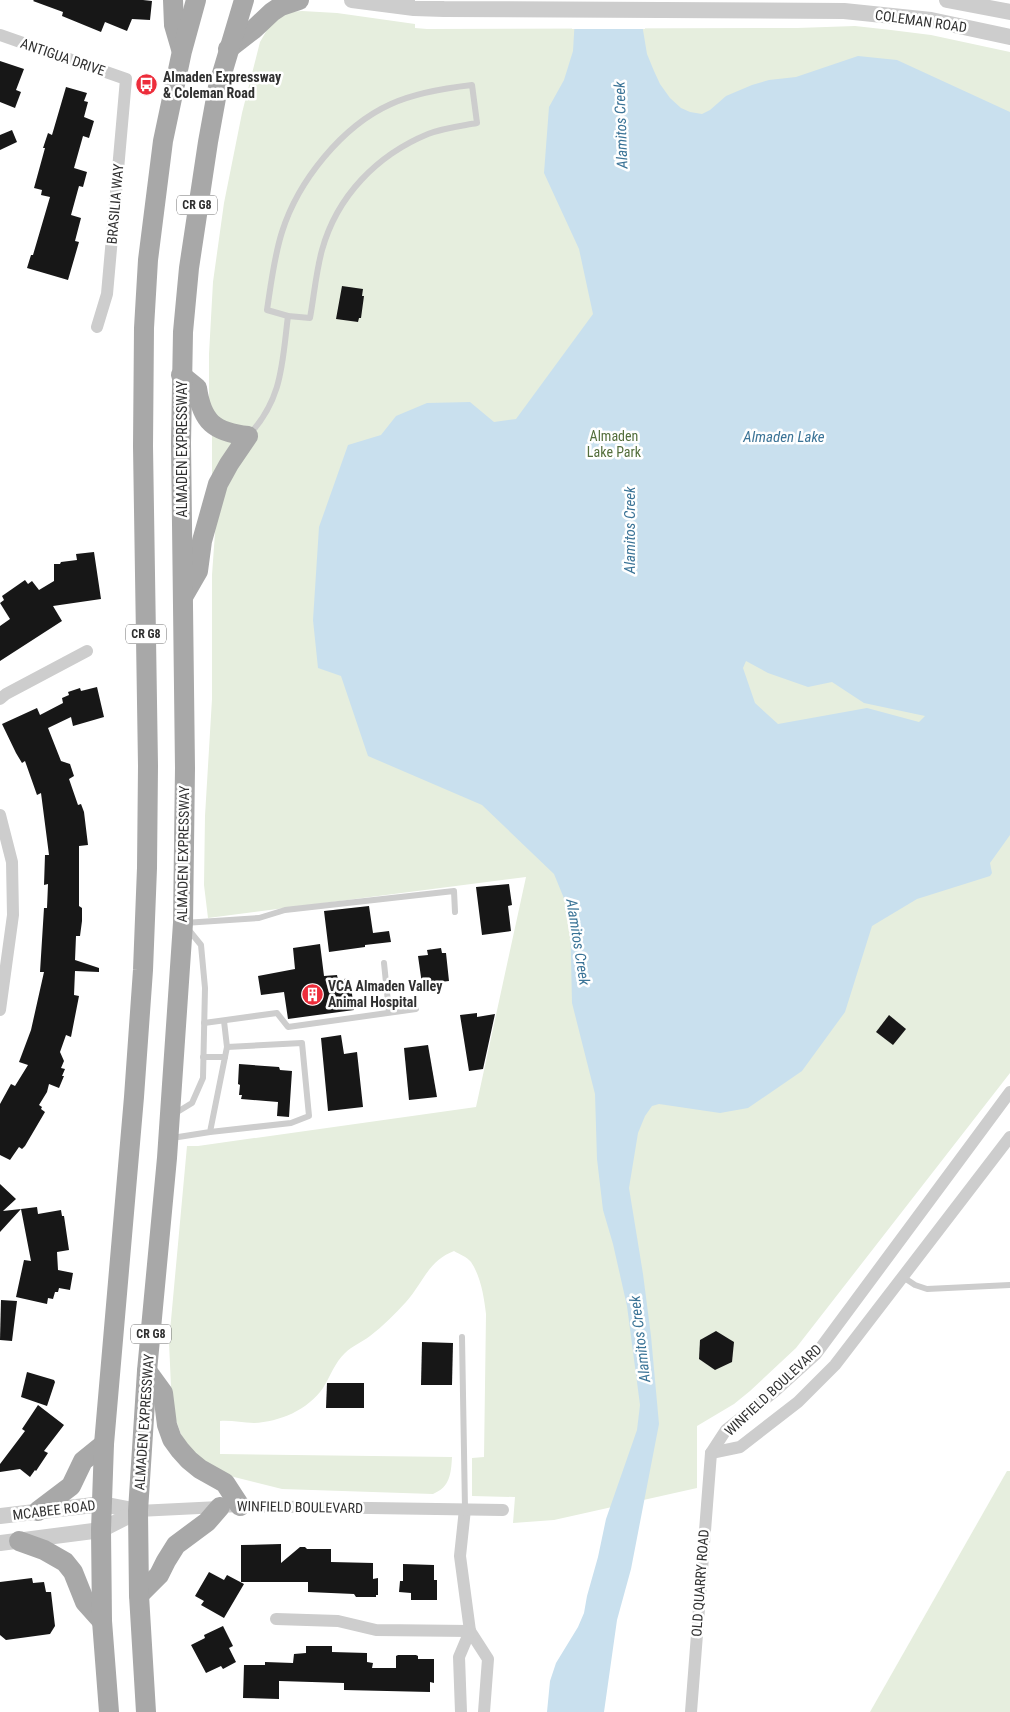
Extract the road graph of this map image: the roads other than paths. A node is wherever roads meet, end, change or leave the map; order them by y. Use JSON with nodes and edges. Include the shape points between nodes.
{"nodes":[{"id":1,"x":173,"y":0,"type":"edge"},
{"id":2,"x":196,"y":0,"type":"edge"},
{"id":3,"x":244,"y":0,"type":"edge"},
{"id":4,"x":299,"y":0,"type":"edge"},
{"id":5,"x":352,"y":0,"type":"edge"},
{"id":6,"x":947,"y":0,"type":"edge"},
{"id":7,"x":1010,"y":12,"type":"edge"},
{"id":8,"x":0,"y":35,"type":"edge"},
{"id":9,"x":1010,"y":37,"type":"edge"},
{"id":10,"x":228,"y":48,"type":"junction"},
{"id":11,"x":182,"y":51,"type":"junction"},
{"id":12,"x":126,"y":79,"type":"joint"},
{"id":13,"x":288,"y":316,"type":"junction"},
{"id":14,"x":97,"y":327,"type":"dead end"},
{"id":15,"x":181,"y":375,"type":"junction"},
{"id":16,"x":248,"y":436,"type":"junction"},
{"id":17,"x":183,"y":597,"type":"junction"},
{"id":18,"x":87,"y":652,"type":"dead end"},
{"id":19,"x":0,"y":699,"type":"edge"},
{"id":20,"x":0,"y":815,"type":"edge"},
{"id":21,"x":455,"y":912,"type":"dead end"},
{"id":22,"x":182,"y":923,"type":"junction"},
{"id":23,"x":384,"y":964,"type":"dead end"},
{"id":24,"x":416,"y":1009,"type":"dead end"},
{"id":25,"x":0,"y":1010,"type":"edge"},
{"id":26,"x":389,"y":1012,"type":"junction"},
{"id":27,"x":224,"y":1020,"type":"junction"},
{"id":28,"x":204,"y":1023,"type":"junction"},
{"id":29,"x":227,"y":1047,"type":"junction"},
{"id":30,"x":203,"y":1057,"type":"junction"},
{"id":31,"x":225,"y":1057,"type":"junction"},
{"id":32,"x":1010,"y":1092,"type":"edge"},
{"id":33,"x":170,"y":1116,"type":"junction"},
{"id":34,"x":210,"y":1132,"type":"junction"},
{"id":35,"x":1010,"y":1137,"type":"edge"},
{"id":36,"x":168,"y":1139,"type":"junction"},
{"id":37,"x":903,"y":1277,"type":"junction"},
{"id":38,"x":1010,"y":1285,"type":"edge"},
{"id":39,"x":462,"y":1337,"type":"dead end"},
{"id":40,"x":148,"y":1371,"type":"junction"},
{"id":41,"x":104,"y":1444,"type":"junction"},
{"id":42,"x":711,"y":1453,"type":"junction"},
{"id":43,"x":102,"y":1504,"type":"junction"},
{"id":44,"x":240,"y":1506,"type":"junction"},
{"id":45,"x":220,"y":1507,"type":"junction"},
{"id":46,"x":465,"y":1509,"type":"junction"},
{"id":47,"x":503,"y":1510,"type":"dead end"},
{"id":48,"x":38,"y":1511,"type":"junction"},
{"id":49,"x":138,"y":1511,"type":"junction"},
{"id":50,"x":0,"y":1516,"type":"edge"},
{"id":51,"x":101,"y":1530,"type":"junction"},
{"id":52,"x":10,"y":1542,"type":"edge"},
{"id":53,"x":139,"y":1595,"type":"junction"},
{"id":54,"x":276,"y":1619,"type":"dead end"},
{"id":55,"x":102,"y":1622,"type":"junction"},
{"id":56,"x":470,"y":1631,"type":"junction"},
{"id":57,"x":109,"y":1712,"type":"edge"},
{"id":58,"x":146,"y":1712,"type":"edge"},
{"id":59,"x":461,"y":1712,"type":"edge"},
{"id":60,"x":484,"y":1712,"type":"edge"},
{"id":61,"x":690,"y":1712,"type":"edge"}],
"edges":[{"from":1,"to":11,"type":"main road","via":[[174,25]]},
{"from":2,"to":11,"type":"main road","number":"CR G8"},
{"from":3,"to":10,"type":"main road","name":"ALMADEN EXPRESSWAY","number":"CR G8"},
{"from":4,"to":10,"type":"main road","via":[[272,12]]},
{"from":5,"to":9,"type":"street","name":"COLEMAN ROAD","via":[[414,8],[844,11],[931,20]]},
{"from":6,"to":7,"type":"street","name":"COLEMAN ROAD"},
{"from":8,"to":12,"type":"street","name":"ANTIGUA DRIVE"},
{"from":10,"to":15,"type":"main road","name":"ALMADEN EXPRESSWAY","number":"CR G8","via":[[216,96],[196,215]]},
{"from":11,"to":41,"type":"main road","number":"CR G8","via":[[163,141],[148,260],[144,328],[147,868],[134,1097]]},
{"from":12,"to":14,"type":"street","name":"BRASILIA WAY","via":[[107,294]]},
{"from":13,"to":13,"type":"lane","via":[[310,318],[321,251],[333,219],[351,190],[376,164],[401,147],[430,133],[477,123],[472,85],[445,88],[391,104],[345,134],[320,161],[296,199],[282,230],[276,258],[268,310]]},
{"from":13,"to":16,"type":"lane","via":[[278,385],[267,412]]},
{"from":15,"to":16,"type":"main road","via":[[197,388],[200,405],[210,423],[219,430]]},
{"from":15,"to":17,"type":"main road","name":"ALMADEN EXPRESSWAY","number":"CR G8"},
{"from":16,"to":17,"type":"main road","via":[[218,484],[202,540],[198,571]]},
{"from":17,"to":22,"type":"main road","name":"ALMADEN EXPRESSWAY","number":"CR G8","via":[[185,768]]},
{"from":18,"to":19,"type":"street"},
{"from":20,"to":25,"type":"street","via":[[12,862],[13,915]]},
{"from":21,"to":22,"type":"lane","via":[[454,891],[285,910],[259,918]]},
{"from":22,"to":28,"type":"lane","via":[[201,945]]},
{"from":22,"to":33,"type":"main road","name":"ALMADEN EXPRESSWAY","number":"CR G8"},
{"from":23,"to":26,"type":"lane"},
{"from":24,"to":26,"type":"lane"},
{"from":26,"to":27,"type":"lane","via":[[288,1027],[277,1014]]},
{"from":27,"to":28,"type":"lane"},
{"from":27,"to":29,"type":"lane"},
{"from":28,"to":30,"type":"lane"},
{"from":29,"to":31,"type":"lane"},
{"from":29,"to":34,"type":"lane","via":[[302,1043],[309,1116],[291,1123]]},
{"from":30,"to":31,"type":"lane"},
{"from":30,"to":33,"type":"lane","via":[[203,1078],[192,1103]]},
{"from":31,"to":34,"type":"lane"},
{"from":32,"to":42,"type":"street","name":"WINFIELD BOULEVARD","via":[[816,1354],[726,1430]]},
{"from":33,"to":36,"type":"main road","name":"ALMADEN EXPRESSWAY","number":"CR G8"},
{"from":34,"to":36,"type":"lane"},
{"from":35,"to":37,"type":"street","name":"WINFIELD BOULEVARD"},
{"from":36,"to":40,"type":"main road","name":"ALMADEN EXPRESSWAY","number":"CR G8"},
{"from":37,"to":38,"type":"lane","via":[[926,1289]]},
{"from":37,"to":42,"type":"street","name":"WINFIELD BOULEVARD","via":[[835,1365],[798,1402],[740,1447]]},
{"from":39,"to":46,"type":"lane"},
{"from":40,"to":44,"type":"main road","via":[[162,1393],[172,1439],[189,1460],[225,1484]]},
{"from":40,"to":49,"type":"main road","name":"ALMADEN EXPRESSWAY","number":"CR G8"},
{"from":41,"to":43,"type":"main road","number":"CR G8"},
{"from":41,"to":48,"type":"main road","via":[[83,1461],[71,1486]]},
{"from":42,"to":61,"type":"street","name":"OLD QUARRY ROAD"},
{"from":43,"to":48,"type":"street","name":"MCABEE ROAD"},
{"from":43,"to":49,"type":"street","name":"MCABEE ROAD"},
{"from":43,"to":51,"type":"main road","number":"CR G8"},
{"from":44,"to":45,"type":"street","name":"WINFIELD BOULEVARD"},
{"from":44,"to":46,"type":"street","name":"WINFIELD BOULEVARD"},
{"from":45,"to":49,"type":"street","name":"WINFIELD BOULEVARD"},
{"from":45,"to":53,"type":"main road","via":[[207,1522],[176,1546],[159,1576]]},
{"from":46,"to":47,"type":"street","name":"WINFIELD BOULEVARD"},
{"from":46,"to":56,"type":"street","via":[[460,1556]]},
{"from":48,"to":50,"type":"street","name":"MCABEE ROAD"},
{"from":49,"to":51,"type":"street","name":"WINFIELD BOULEVARD"},
{"from":49,"to":53,"type":"main road","name":"ALMADEN EXPRESSWAY","number":"CR G8"},
{"from":51,"to":52,"type":"street","name":"MCABEE ROAD"},
{"from":51,"to":55,"type":"main road","number":"CR G8"},
{"from":52,"to":55,"type":"main road","via":[[44,1550],[65,1562],[73,1572],[85,1602]]},
{"from":53,"to":58,"type":"main road","name":"ALMADEN EXPRESSWAY","number":"CR G8"},
{"from":54,"to":56,"type":"street","via":[[338,1621],[376,1630]]},
{"from":55,"to":57,"type":"main road","number":"CR G8"},
{"from":56,"to":59,"type":"street","via":[[459,1657]]},
{"from":56,"to":60,"type":"street","via":[[488,1659]]}]}
